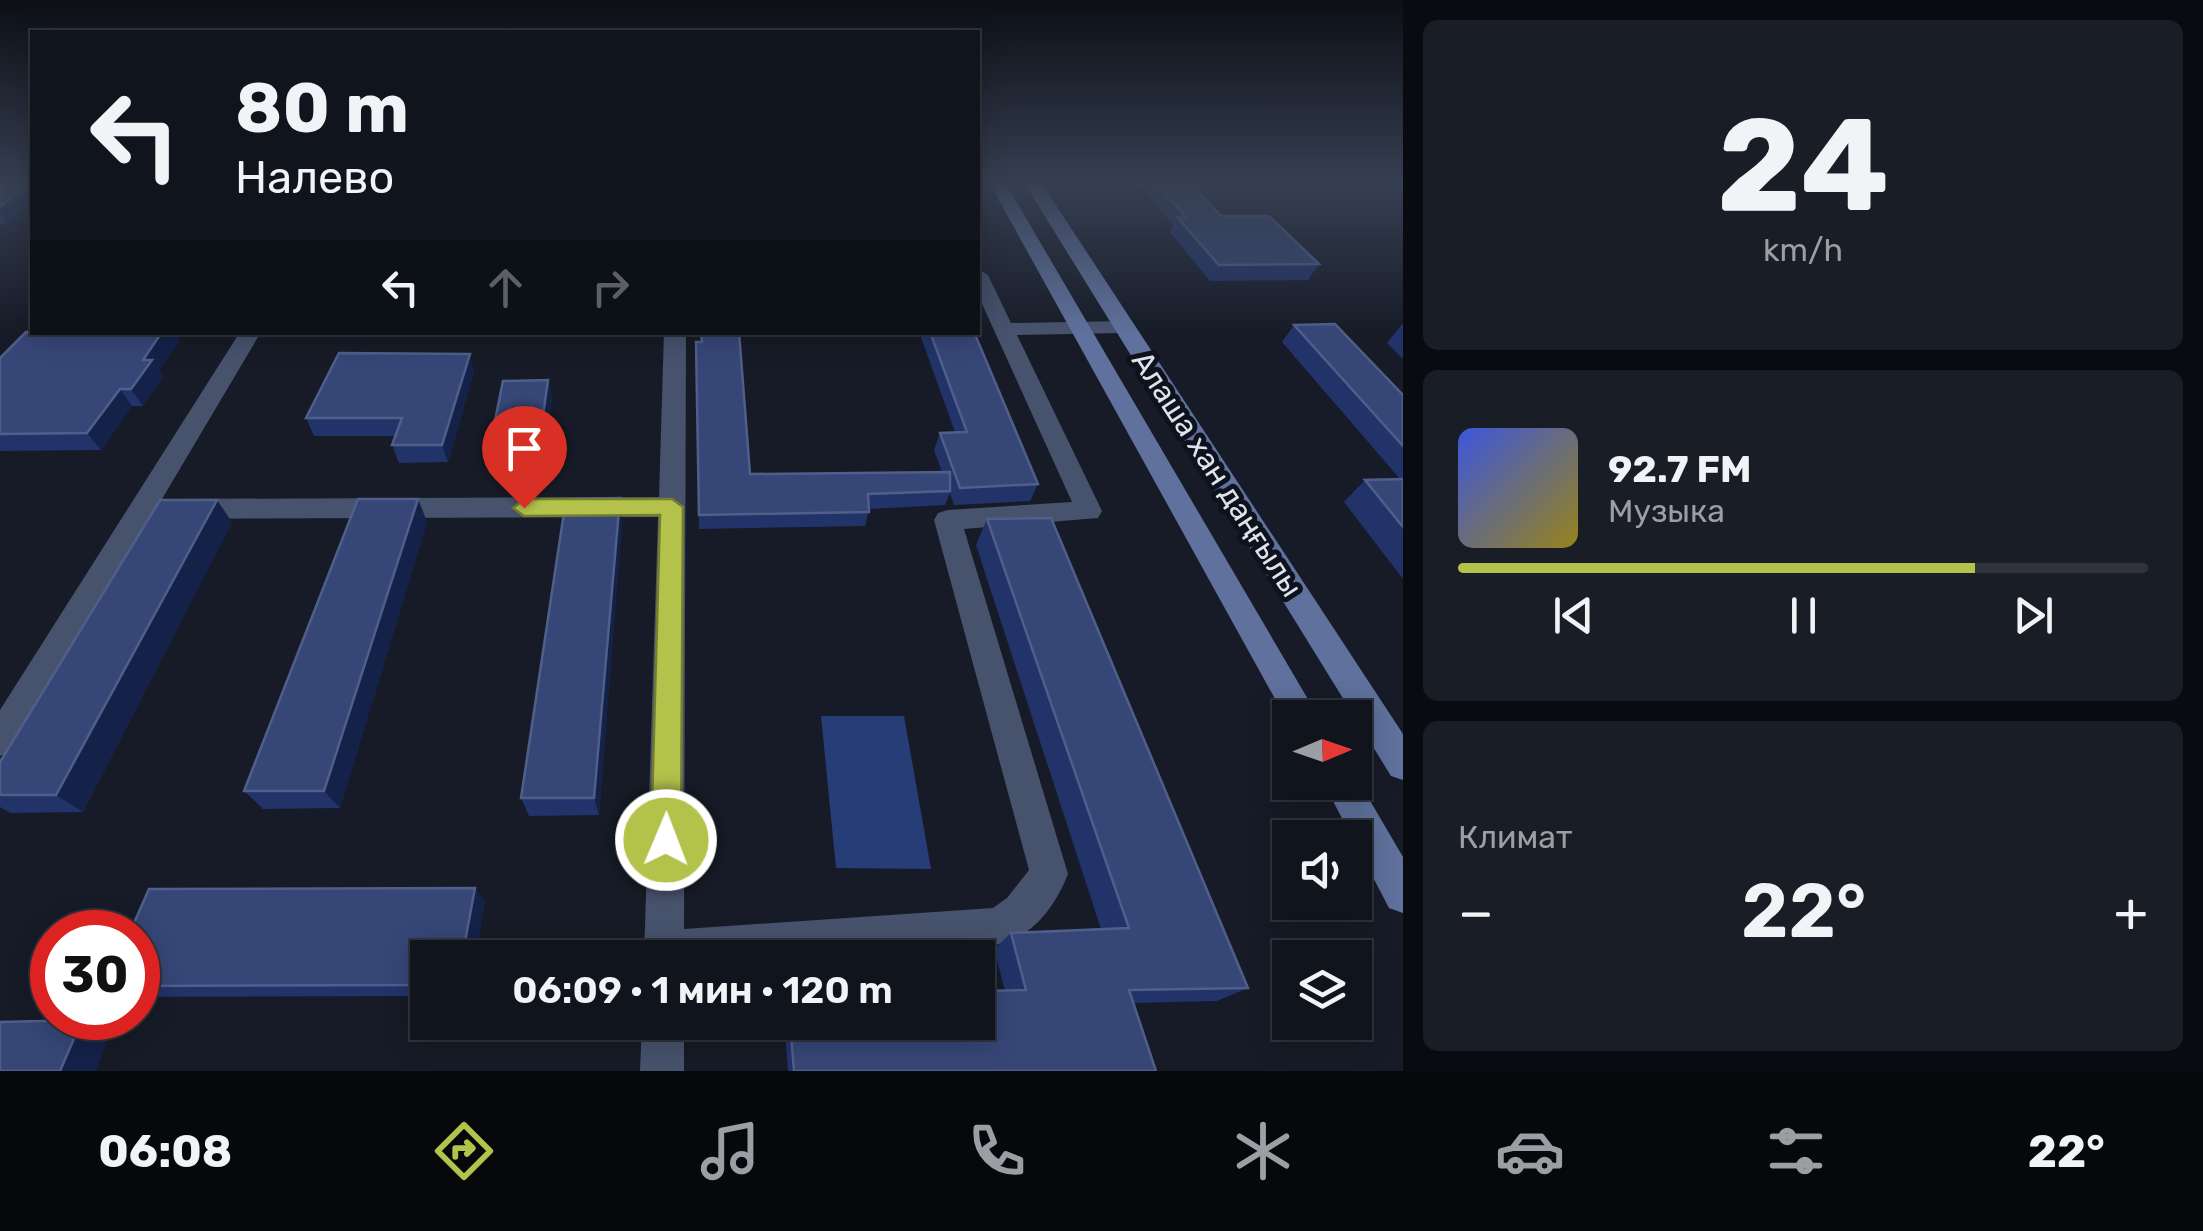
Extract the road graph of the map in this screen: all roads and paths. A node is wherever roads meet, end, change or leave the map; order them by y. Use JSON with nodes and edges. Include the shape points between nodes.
{"nodes":[{"id":1,"x":1027,"y":234,"type":"edge"},
{"id":2,"x":1064,"y":234,"type":"edge"},
{"id":3,"x":983,"y":300,"type":"edge"},
{"id":4,"x":1122,"y":326,"type":"junction"},
{"id":5,"x":1080,"y":327,"type":"junction"},
{"id":6,"x":1003,"y":329,"type":"junction"},
{"id":7,"x":249,"y":335,"type":"edge"},
{"id":8,"x":675,"y":335,"type":"edge"},
{"id":9,"x":672,"y":507,"type":"junction"},
{"id":10,"x":146,"y":509,"type":"junction"},
{"id":11,"x":1293,"y":700,"type":"edge"},
{"id":12,"x":0,"y":740,"type":"edge"},
{"id":13,"x":1403,"y":764,"type":"edge"},
{"id":14,"x":1350,"y":800,"type":"edge"},
{"id":15,"x":1403,"y":894,"type":"edge"},
{"id":16,"x":664,"y":940,"type":"edge"},
{"id":17,"x":856,"y":940,"type":"edge"},
{"id":18,"x":663,"y":1040,"type":"edge"},
{"id":19,"x":662,"y":1071,"type":"edge"}],
"edges":[{"from":1,"to":5,"type":"main road","name":"Алаша хан даңғылы"},
{"from":2,"to":4,"type":"main road","name":"Алаша хан даңғылы"},
{"from":3,"to":6,"type":"street"},
{"from":4,"to":5,"type":"street"},
{"from":4,"to":13,"type":"main road","name":"Алаша хан даңғылы"},
{"from":5,"to":6,"type":"street"},
{"from":5,"to":11,"type":"main road","name":"Алаша хан даңғылы"},
{"from":6,"to":17,"type":"street","via":[[1089,511],[948,520],[1049,874],[1022,913],[1004,926]]},
{"from":7,"to":10,"type":"street"},
{"from":8,"to":9,"type":"street"},
{"from":9,"to":10,"type":"street"},
{"from":9,"to":16,"type":"street"},
{"from":10,"to":12,"type":"street"},
{"from":14,"to":15,"type":"main road"},
{"from":18,"to":19,"type":"street"}]}
